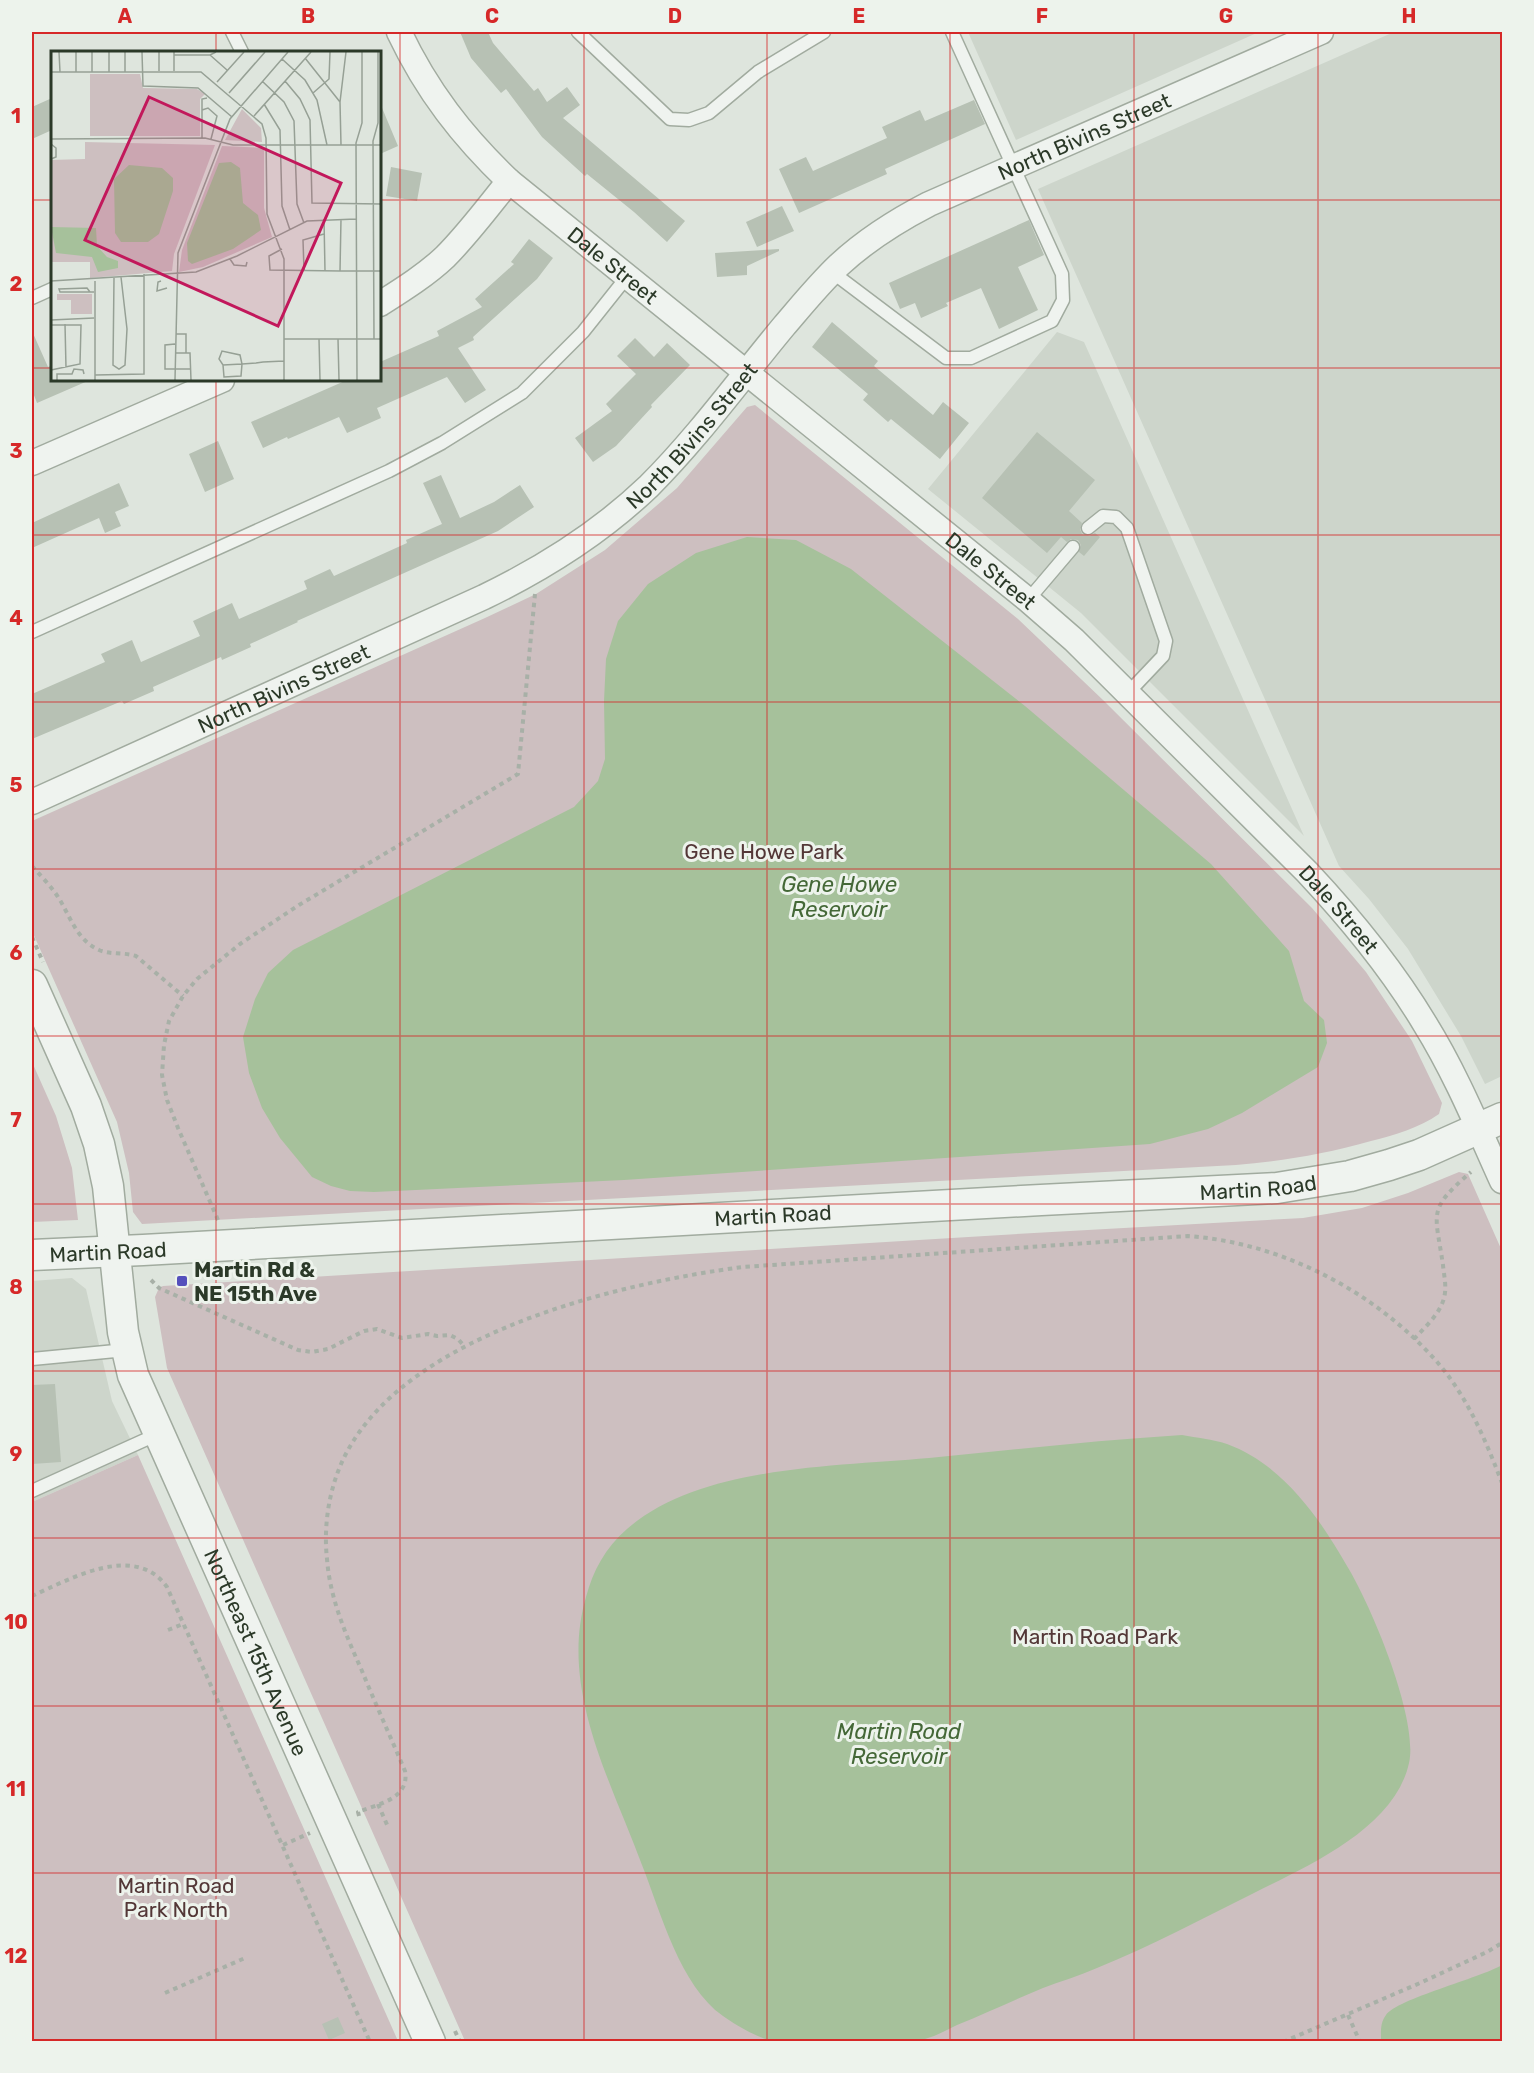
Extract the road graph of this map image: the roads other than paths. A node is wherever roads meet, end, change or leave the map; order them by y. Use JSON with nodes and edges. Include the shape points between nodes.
{"nodes":[{"id":1,"x":232,"y":32,"type":"edge"},
{"id":2,"x":399,"y":32,"type":"edge"},
{"id":3,"x":578,"y":32,"type":"edge"},
{"id":4,"x":824,"y":32,"type":"edge"},
{"id":5,"x":952,"y":32,"type":"edge"},
{"id":6,"x":1321,"y":32,"type":"edge"},
{"id":7,"x":242,"y":51,"type":"edge"},
{"id":8,"x":1012,"y":168,"type":"junction"},
{"id":9,"x":509,"y":181,"type":"junction"},
{"id":10,"x":832,"y":272,"type":"junction"},
{"id":11,"x":626,"y":278,"type":"junction"},
{"id":12,"x":51,"y":289,"type":"edge"},
{"id":13,"x":32,"y":298,"type":"edge"},
{"id":14,"x":381,"y":303,"type":"edge"},
{"id":15,"x":745,"y":373,"type":"junction"},
{"id":16,"x":220,"y":381,"type":"edge"},
{"id":17,"x":32,"y":464,"type":"edge"},
{"id":18,"x":1088,"y":528,"type":"dead end"},
{"id":19,"x":1073,"y":547,"type":"dead end"},
{"id":20,"x":1028,"y":600,"type":"junction"},
{"id":21,"x":32,"y":632,"type":"edge"},
{"id":22,"x":1128,"y":693,"type":"junction"},
{"id":23,"x":32,"y":802,"type":"edge"},
{"id":24,"x":39,"y":977,"type":"edge"},
{"id":25,"x":1491,"y":1123,"type":"edge"},
{"id":26,"x":1503,"y":1181,"type":"edge"},
{"id":27,"x":115,"y":1252,"type":"junction"},
{"id":28,"x":32,"y":1255,"type":"edge"},
{"id":29,"x":126,"y":1350,"type":"junction"},
{"id":30,"x":32,"y":1359,"type":"edge"},
{"id":31,"x":158,"y":1434,"type":"junction"},
{"id":32,"x":32,"y":1491,"type":"edge"},
{"id":33,"x":430,"y":2042,"type":"edge"}],
"edges":[{"from":1,"to":7,"type":"lane"},
{"from":2,"to":9,"type":"street","name":"Dale Street","via":[[453,123]]},
{"from":3,"to":4,"type":"lane","via":[[670,119],[689,120],[709,112],[758,72]]},
{"from":5,"to":8,"type":"lane"},
{"from":6,"to":8,"type":"street","name":"North Bivins Street"},
{"from":8,"to":10,"type":"street","name":"North Bivins Street","via":[[909,214]]},
{"from":8,"to":10,"type":"lane","via":[[1062,274],[1063,300],[1052,321],[972,358],[946,358]]},
{"from":9,"to":11,"type":"street","name":"Dale Street"},
{"from":9,"to":14,"type":"street","via":[[443,258]]},
{"from":10,"to":15,"type":"street","name":"North Bivins Street"},
{"from":11,"to":15,"type":"street","name":"Dale Street"},
{"from":11,"to":21,"type":"lane","via":[[583,332],[522,393],[442,443],[389,471]]},
{"from":12,"to":13,"type":"lane"},
{"from":15,"to":20,"type":"street","name":"Dale Street"},
{"from":15,"to":23,"type":"street","name":"North Bivins Street","via":[[649,486],[596,531],[549,562],[484,597]]},
{"from":16,"to":17,"type":"street"},
{"from":18,"to":22,"type":"lane","via":[[1103,516],[1116,517],[1127,528],[1166,641],[1163,656]]},
{"from":19,"to":20,"type":"lane"},
{"from":20,"to":22,"type":"street","name":"Dale Street"},
{"from":22,"to":25,"type":"street","name":"Dale Street","via":[[1307,872],[1355,926],[1425,1025],[1466,1099]]},
{"from":24,"to":27,"type":"street","name":"Northeast 15th Avenue","via":[[96,1134],[107,1176]]},
{"from":25,"to":26,"type":"street","name":"Dale Street"},
{"from":25,"to":27,"type":"street","name":"Martin Road","via":[[1389,1165],[1277,1188]]},
{"from":27,"to":28,"type":"street","name":"Martin Road"},
{"from":27,"to":29,"type":"street","name":"Northeast 15th Avenue"},
{"from":29,"to":30,"type":"lane"},
{"from":29,"to":31,"type":"street","name":"Northeast 15th Avenue"},
{"from":31,"to":32,"type":"lane"},
{"from":31,"to":33,"type":"street","name":"Northeast 15th Avenue"}]}
